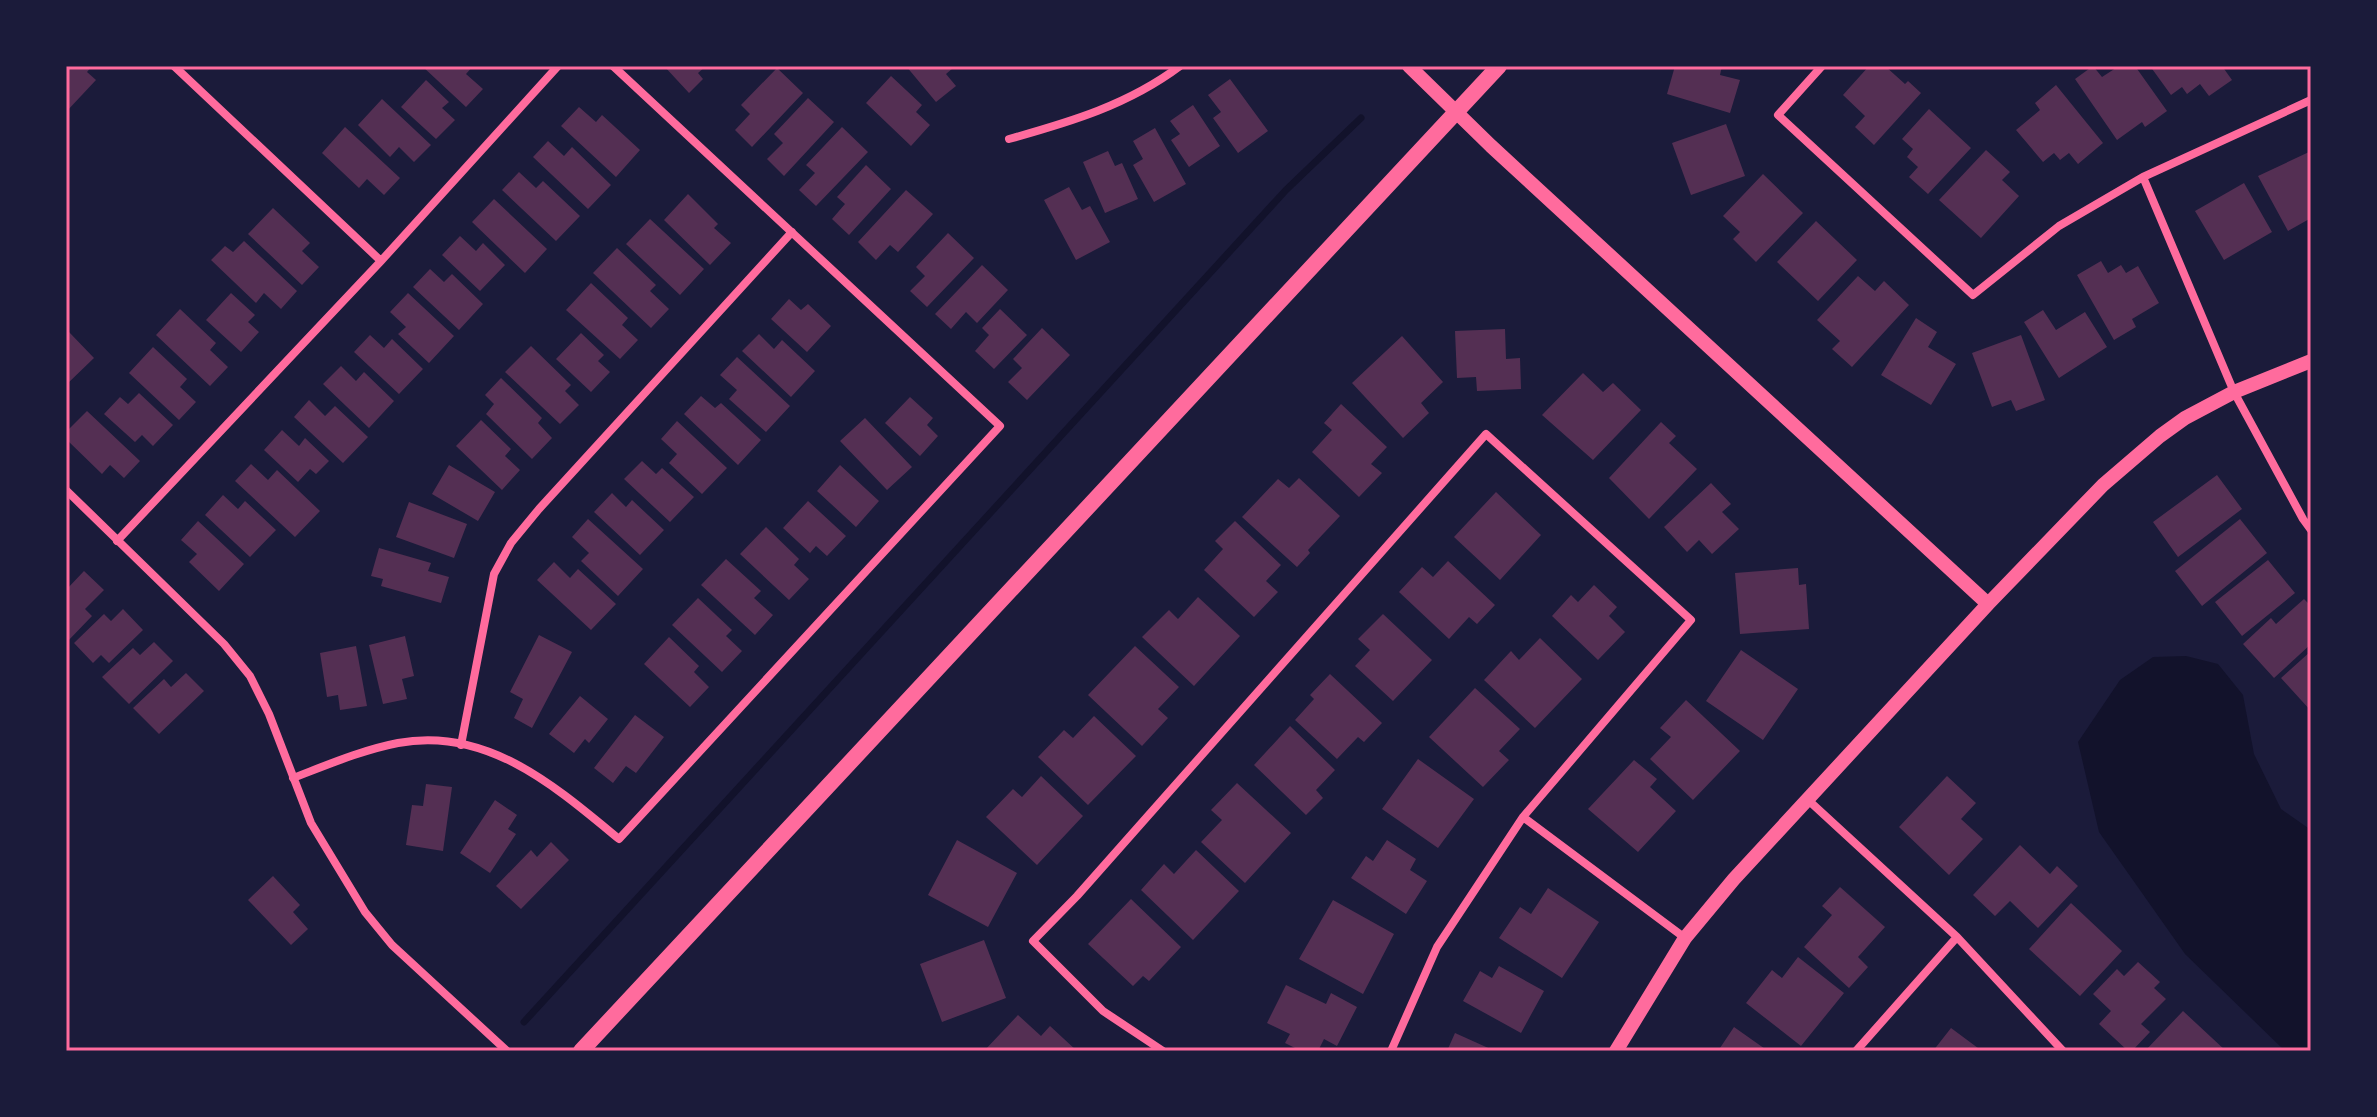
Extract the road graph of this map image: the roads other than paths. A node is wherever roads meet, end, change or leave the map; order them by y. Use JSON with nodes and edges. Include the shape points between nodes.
{"nodes":[{"id":1,"x":174,"y":66,"type":"edge"},
{"id":2,"x":558,"y":66,"type":"edge"},
{"id":3,"x":613,"y":66,"type":"edge"},
{"id":4,"x":1180,"y":66,"type":"edge"},
{"id":5,"x":1409,"y":66,"type":"edge"},
{"id":6,"x":1499,"y":66,"type":"edge"},
{"id":7,"x":1822,"y":66,"type":"edge"},
{"id":8,"x":2311,"y":100,"type":"edge"},
{"id":9,"x":1456,"y":113,"type":"junction"},
{"id":10,"x":1009,"y":139,"type":"dead end"},
{"id":11,"x":2143,"y":177,"type":"junction"},
{"id":12,"x":792,"y":232,"type":"junction"},
{"id":13,"x":381,"y":261,"type":"junction"},
{"id":14,"x":2311,"y":361,"type":"edge"},
{"id":15,"x":2234,"y":392,"type":"junction"},
{"id":16,"x":66,"y":490,"type":"edge"},
{"id":17,"x":2311,"y":530,"type":"edge"},
{"id":18,"x":117,"y":541,"type":"junction"},
{"id":19,"x":1988,"y":604,"type":"junction"},
{"id":20,"x":461,"y":745,"type":"junction"},
{"id":21,"x":293,"y":778,"type":"junction"},
{"id":22,"x":1807,"y":799,"type":"junction"},
{"id":23,"x":1523,"y":817,"type":"junction"},
{"id":24,"x":1957,"y":937,"type":"junction"},
{"id":25,"x":1685,"y":938,"type":"junction"},
{"id":26,"x":507,"y":1051,"type":"edge"},
{"id":27,"x":581,"y":1051,"type":"edge"},
{"id":28,"x":1163,"y":1051,"type":"edge"},
{"id":29,"x":1391,"y":1051,"type":"edge"},
{"id":30,"x":1616,"y":1051,"type":"edge"},
{"id":31,"x":1856,"y":1051,"type":"edge"},
{"id":32,"x":2063,"y":1051,"type":"edge"}],
"edges":[{"from":1,"to":13,"type":"street"},
{"from":2,"to":13,"type":"street"},
{"from":3,"to":12,"type":"street"},
{"from":4,"to":10,"type":"street","via":[[1115,105]]},
{"from":5,"to":9,"type":"street"},
{"from":6,"to":9,"type":"main road"},
{"from":7,"to":11,"type":"street","via":[[1778,115],[1973,295],[2059,226]]},
{"from":8,"to":11,"type":"street"},
{"from":9,"to":19,"type":"street"},
{"from":9,"to":27,"type":"main road"},
{"from":11,"to":15,"type":"street"},
{"from":12,"to":20,"type":"street","via":[[511,543],[494,574]]},
{"from":12,"to":20,"type":"street","via":[[1000,426],[619,839],[534,772]]},
{"from":13,"to":18,"type":"street"},
{"from":14,"to":15,"type":"street"},
{"from":15,"to":17,"type":"street"},
{"from":15,"to":19,"type":"street","via":[[2185,418],[2133,459]]},
{"from":16,"to":18,"type":"street"},
{"from":18,"to":21,"type":"street","via":[[250,676]]},
{"from":19,"to":22,"type":"street"},
{"from":20,"to":21,"type":"street","via":[[399,742]]},
{"from":21,"to":26,"type":"street","via":[[311,823],[365,912],[403,956]]},
{"from":22,"to":24,"type":"street"},
{"from":22,"to":25,"type":"street"},
{"from":23,"to":25,"type":"street"},
{"from":23,"to":28,"type":"street","via":[[1691,620],[1486,434],[1033,941],[1103,1011]]},
{"from":23,"to":29,"type":"street","via":[[1437,947]]},
{"from":24,"to":31,"type":"street"},
{"from":24,"to":32,"type":"street"},
{"from":25,"to":30,"type":"street"}]}
